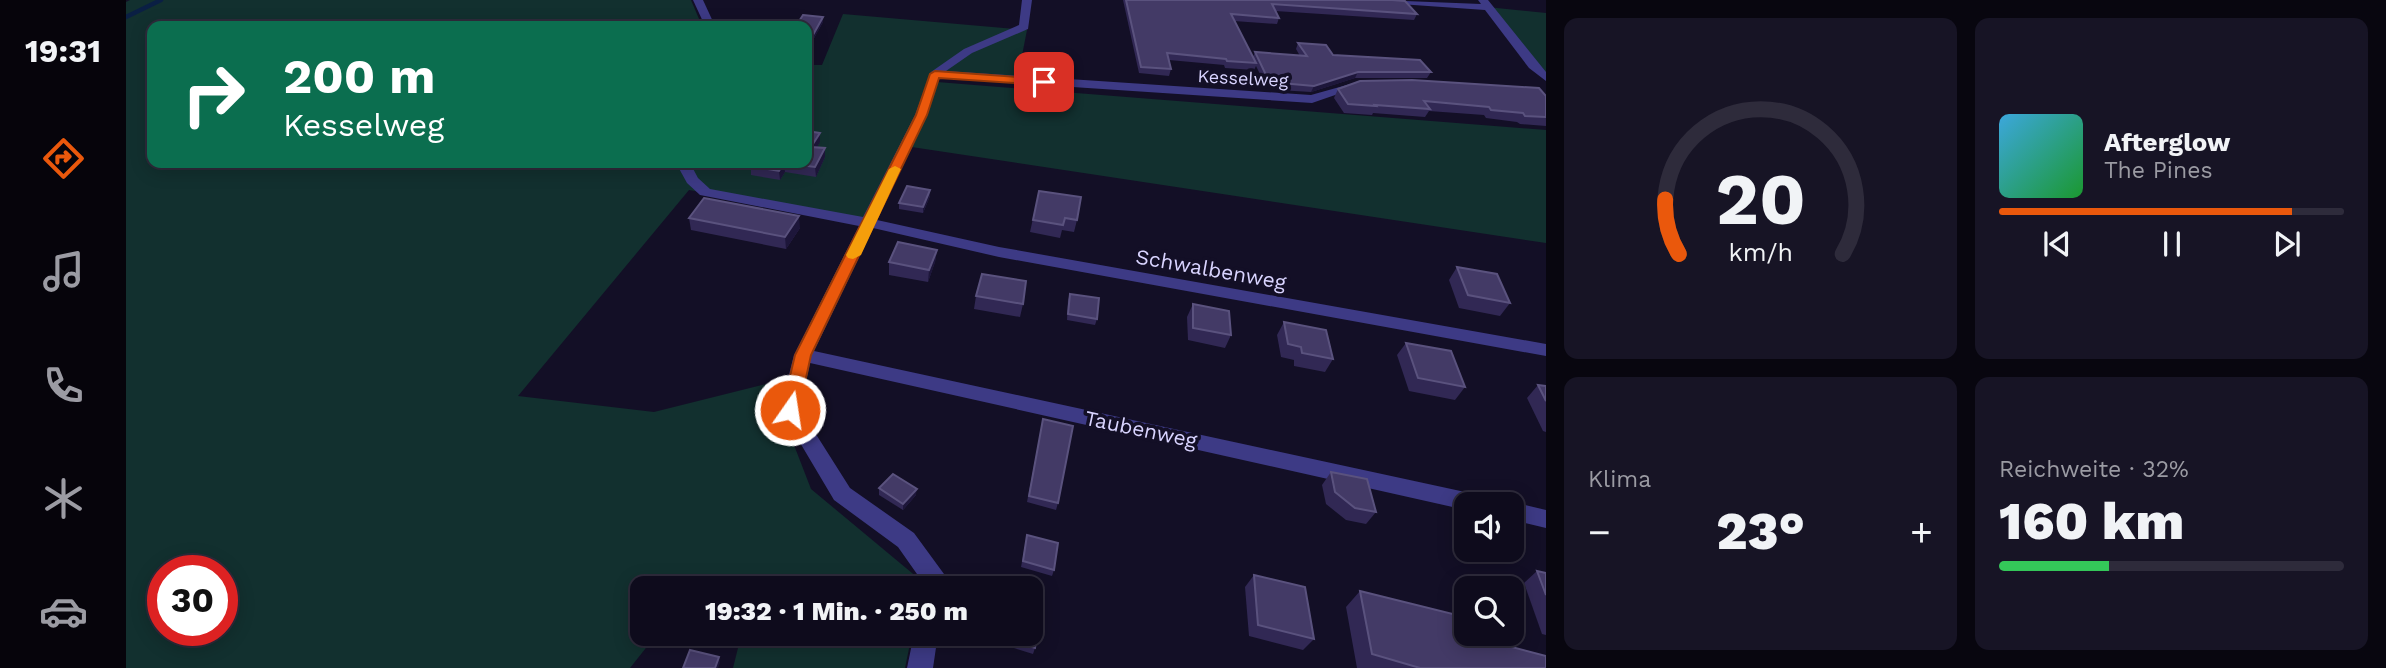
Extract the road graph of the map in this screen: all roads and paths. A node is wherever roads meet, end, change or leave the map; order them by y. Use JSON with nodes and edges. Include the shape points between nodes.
{"nodes":[{"id":1,"x":698,"y":0,"type":"edge"},
{"id":2,"x":1027,"y":0,"type":"edge"},
{"id":3,"x":1385,"y":0,"type":"edge"},
{"id":4,"x":1485,"y":3,"type":"edge"},
{"id":5,"x":708,"y":21,"type":"edge"},
{"id":6,"x":935,"y":74,"type":"junction"},
{"id":7,"x":1546,"y":78,"type":"edge"},
{"id":8,"x":1368,"y":84,"type":"edge"},
{"id":9,"x":686,"y":168,"type":"edge"},
{"id":10,"x":869,"y":223,"type":"junction"},
{"id":11,"x":1546,"y":350,"type":"edge"},
{"id":12,"x":803,"y":355,"type":"junction"},
{"id":13,"x":1454,"y":498,"type":"edge"},
{"id":14,"x":1524,"y":514,"type":"edge"},
{"id":15,"x":1546,"y":519,"type":"edge"},
{"id":16,"x":932,"y":576,"type":"edge"},
{"id":17,"x":924,"y":646,"type":"edge"},
{"id":18,"x":919,"y":668,"type":"edge"}],
"edges":[{"from":1,"to":5,"type":"street"},
{"from":2,"to":6,"type":"street","via":[[1024,27],[968,51]]},
{"from":3,"to":4,"type":"street"},
{"from":4,"to":7,"type":"street"},
{"from":6,"to":8,"type":"street","name":"Kesselweg","via":[[1312,99]]},
{"from":6,"to":10,"type":"street","via":[[921,115]]},
{"from":9,"to":10,"type":"street","name":"Schwalbenweg","via":[[705,192]]},
{"from":10,"to":11,"type":"street","name":"Schwalbenweg","via":[[999,252]]},
{"from":10,"to":12,"type":"street"},
{"from":12,"to":13,"type":"street","name":"Taubenweg"},
{"from":12,"to":16,"type":"street","via":[[790,410],[842,495],[906,540]]},
{"from":14,"to":15,"type":"street"},
{"from":17,"to":18,"type":"street"}]}
